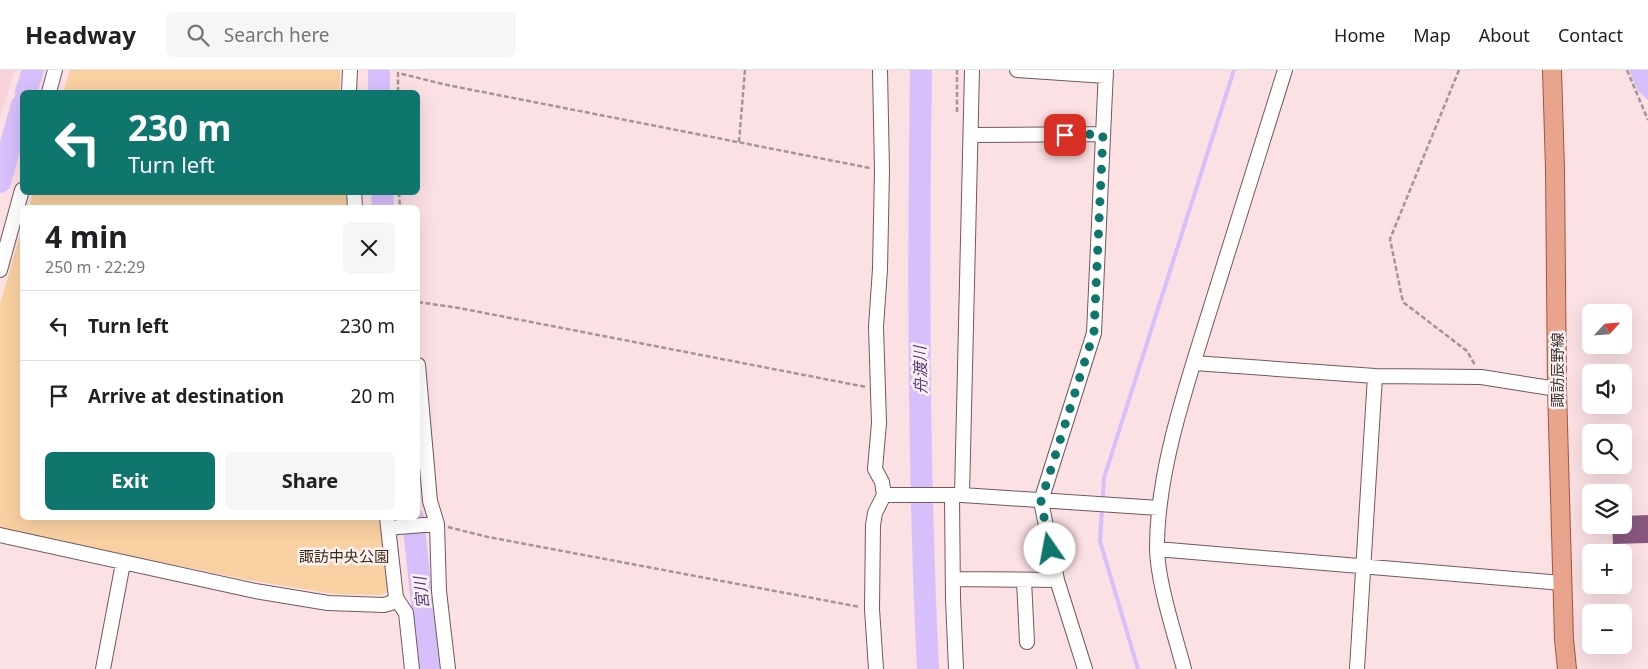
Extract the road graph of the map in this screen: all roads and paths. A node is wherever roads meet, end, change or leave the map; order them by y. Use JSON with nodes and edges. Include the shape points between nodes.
{"nodes":[{"id":1,"x":55,"y":70,"type":"edge"},
{"id":2,"x":350,"y":70,"type":"edge"},
{"id":3,"x":745,"y":70,"type":"edge"},
{"id":4,"x":880,"y":70,"type":"edge"},
{"id":5,"x":972,"y":70,"type":"edge"},
{"id":6,"x":1017,"y":70,"type":"edge"},
{"id":7,"x":1285,"y":70,"type":"edge"},
{"id":8,"x":1459,"y":70,"type":"edge"},
{"id":9,"x":1552,"y":70,"type":"edge"},
{"id":10,"x":1627,"y":70,"type":"edge"},
{"id":11,"x":1106,"y":73,"type":"edge"},
{"id":12,"x":50,"y":90,"type":"edge"},
{"id":13,"x":349,"y":90,"type":"edge"},
{"id":14,"x":398,"y":90,"type":"edge"},
{"id":15,"x":1648,"y":120,"type":"edge"},
{"id":16,"x":1103,"y":134,"type":"junction"},
{"id":17,"x":971,"y":135,"type":"junction"},
{"id":18,"x":739,"y":142,"type":"junction"},
{"id":19,"x":882,"y":170,"type":"junction"},
{"id":20,"x":21,"y":195,"type":"edge"},
{"id":21,"x":0,"y":270,"type":"edge"},
{"id":22,"x":420,"y":302,"type":"edge"},
{"id":23,"x":1194,"y":363,"type":"junction"},
{"id":24,"x":1375,"y":376,"type":"junction"},
{"id":25,"x":1481,"y":377,"type":"junction"},
{"id":26,"x":420,"y":388,"type":"edge"},
{"id":27,"x":878,"y":389,"type":"junction"},
{"id":28,"x":1556,"y":389,"type":"junction"},
{"id":29,"x":887,"y":495,"type":"junction"},
{"id":30,"x":953,"y":496,"type":"junction"},
{"id":31,"x":1041,"y":501,"type":"junction"},
{"id":32,"x":1159,"y":508,"type":"junction"},
{"id":33,"x":391,"y":524,"type":"edge"},
{"id":34,"x":434,"y":524,"type":"junction"},
{"id":35,"x":0,"y":535,"type":"edge"},
{"id":36,"x":1157,"y":549,"type":"junction"},
{"id":37,"x":123,"y":563,"type":"junction"},
{"id":38,"x":1362,"y":568,"type":"junction"},
{"id":39,"x":953,"y":579,"type":"junction"},
{"id":40,"x":1024,"y":580,"type":"junction"},
{"id":41,"x":1057,"y":580,"type":"junction"},
{"id":42,"x":1562,"y":583,"type":"junction"},
{"id":43,"x":396,"y":598,"type":"junction"},
{"id":44,"x":872,"y":610,"type":"junction"},
{"id":45,"x":1027,"y":642,"type":"dead end"},
{"id":46,"x":103,"y":669,"type":"edge"},
{"id":47,"x":412,"y":669,"type":"edge"},
{"id":48,"x":448,"y":669,"type":"edge"},
{"id":49,"x":876,"y":669,"type":"edge"},
{"id":50,"x":956,"y":669,"type":"edge"},
{"id":51,"x":1085,"y":669,"type":"edge"},
{"id":52,"x":1184,"y":669,"type":"edge"},
{"id":53,"x":1357,"y":669,"type":"edge"},
{"id":54,"x":1567,"y":669,"type":"edge"}],
"edges":[{"from":1,"to":12,"type":"street"},
{"from":2,"to":13,"type":"street"},
{"from":3,"to":18,"type":"path"},
{"from":4,"to":19,"type":"street"},
{"from":5,"to":17,"type":"street"},
{"from":6,"to":11,"type":"street"},
{"from":7,"to":23,"type":"street"},
{"from":8,"to":25,"type":"path","via":[[1390,239],[1403,302],[1467,351]]},
{"from":9,"to":28,"type":"main road","name":"諏訪辰野線"},
{"from":10,"to":15,"type":"path"},
{"from":11,"to":16,"type":"street"},
{"from":14,"to":18,"type":"path","via":[[398,73]]},
{"from":16,"to":17,"type":"street"},
{"from":16,"to":31,"type":"street","via":[[1094,332]]},
{"from":17,"to":30,"type":"street"},
{"from":18,"to":19,"type":"path"},
{"from":19,"to":27,"type":"street","via":[[876,327]]},
{"from":20,"to":21,"type":"street"},
{"from":22,"to":27,"type":"path"},
{"from":23,"to":24,"type":"street"},
{"from":23,"to":32,"type":"street"},
{"from":24,"to":25,"type":"street"},
{"from":24,"to":38,"type":"street"},
{"from":25,"to":28,"type":"street"},
{"from":26,"to":34,"type":"street"},
{"from":27,"to":29,"type":"street","via":[[875,469]]},
{"from":28,"to":42,"type":"main road","name":"諏訪辰野線"},
{"from":29,"to":30,"type":"street"},
{"from":29,"to":44,"type":"street","via":[[875,512],[873,525]]},
{"from":30,"to":31,"type":"street"},
{"from":30,"to":39,"type":"street"},
{"from":31,"to":32,"type":"street"},
{"from":31,"to":41,"type":"street"},
{"from":32,"to":36,"type":"street"},
{"from":33,"to":34,"type":"street"},
{"from":33,"to":43,"type":"street"},
{"from":34,"to":44,"type":"path"},
{"from":34,"to":48,"type":"street"},
{"from":35,"to":37,"type":"street"},
{"from":36,"to":38,"type":"street"},
{"from":36,"to":52,"type":"street","via":[[1162,584]]},
{"from":37,"to":43,"type":"street","via":[[328,603],[384,605]]},
{"from":37,"to":46,"type":"street"},
{"from":38,"to":42,"type":"street"},
{"from":38,"to":53,"type":"street"},
{"from":39,"to":40,"type":"street"},
{"from":39,"to":50,"type":"street"},
{"from":40,"to":41,"type":"street"},
{"from":40,"to":45,"type":"street"},
{"from":41,"to":51,"type":"street"},
{"from":42,"to":54,"type":"main road","name":"諏訪辰野線"},
{"from":43,"to":47,"type":"street","via":[[406,613]]},
{"from":44,"to":49,"type":"street"}]}
